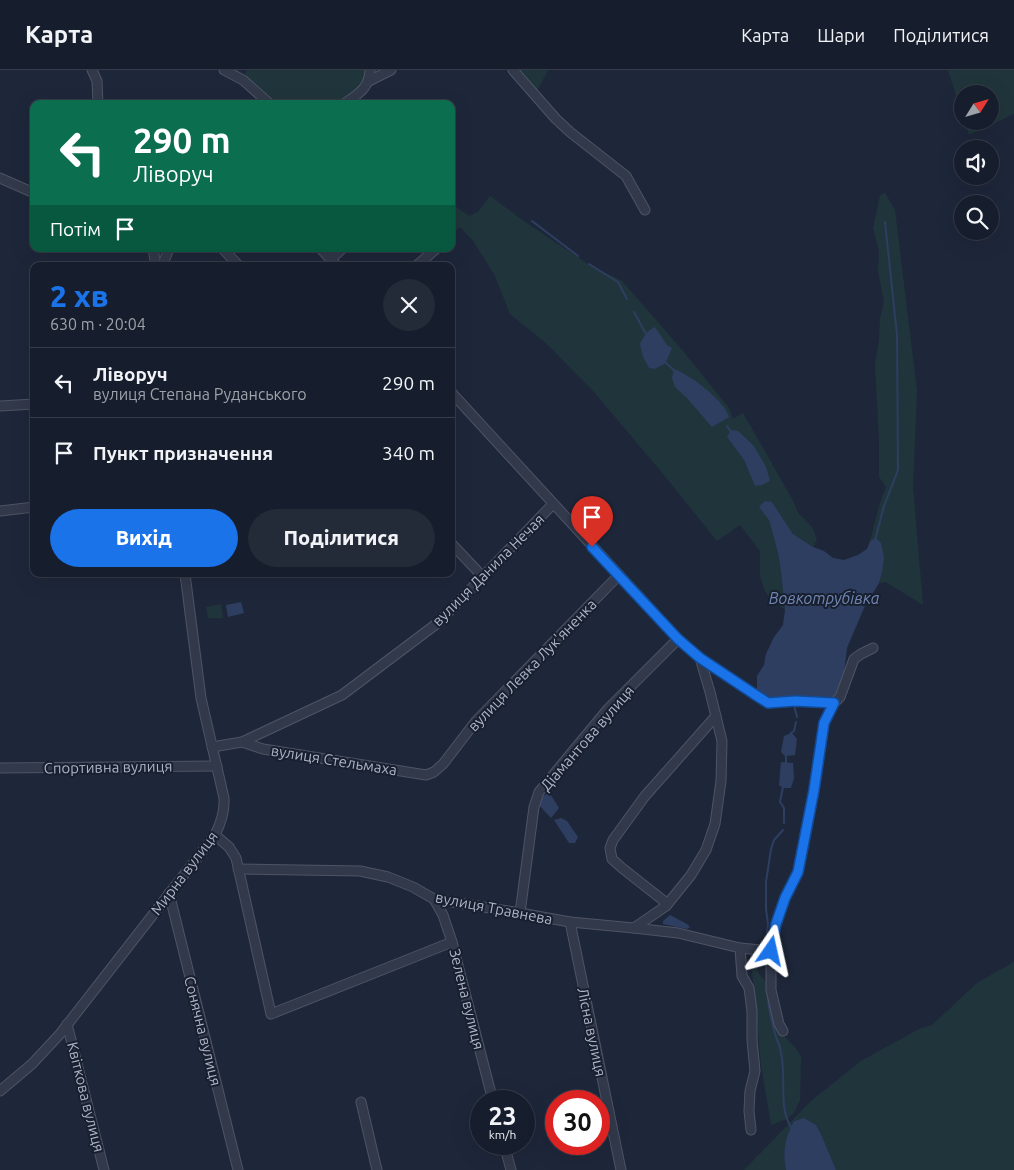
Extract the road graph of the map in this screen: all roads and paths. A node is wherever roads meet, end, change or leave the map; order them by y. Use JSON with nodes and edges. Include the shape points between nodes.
{"nodes":[{"id":1,"x":92,"y":70,"type":"edge"},
{"id":2,"x":224,"y":70,"type":"edge"},
{"id":3,"x":370,"y":70,"type":"edge"},
{"id":4,"x":391,"y":70,"type":"edge"},
{"id":5,"x":513,"y":70,"type":"edge"},
{"id":6,"x":369,"y":81,"type":"junction"},
{"id":7,"x":98,"y":100,"type":"edge"},
{"id":8,"x":265,"y":100,"type":"edge"},
{"id":9,"x":350,"y":100,"type":"edge"},
{"id":10,"x":0,"y":178,"type":"edge"},
{"id":11,"x":30,"y":191,"type":"edge"},
{"id":12,"x":645,"y":210,"type":"dead end"},
{"id":13,"x":226,"y":252,"type":"edge"},
{"id":14,"x":324,"y":252,"type":"edge"},
{"id":15,"x":432,"y":252,"type":"edge"},
{"id":16,"x":235,"y":262,"type":"edge"},
{"id":17,"x":333,"y":262,"type":"edge"},
{"id":18,"x":421,"y":262,"type":"edge"},
{"id":19,"x":455,"y":396,"type":"edge"},
{"id":20,"x":30,"y":404,"type":"edge"},
{"id":21,"x":0,"y":406,"type":"edge"},
{"id":22,"x":553,"y":504,"type":"junction"},
{"id":23,"x":30,"y":507,"type":"edge"},
{"id":24,"x":0,"y":511,"type":"edge"},
{"id":25,"x":455,"y":547,"type":"edge"},
{"id":26,"x":619,"y":575,"type":"junction"},
{"id":27,"x":185,"y":577,"type":"edge"},
{"id":28,"x":483,"y":577,"type":"junction"},
{"id":29,"x":678,"y":639,"type":"junction"},
{"id":30,"x":873,"y":648,"type":"dead end"},
{"id":31,"x":700,"y":658,"type":"junction"},
{"id":32,"x":834,"y":703,"type":"junction"},
{"id":33,"x":716,"y":716,"type":"junction"},
{"id":34,"x":242,"y":742,"type":"junction"},
{"id":35,"x":212,"y":747,"type":"junction"},
{"id":36,"x":217,"y":766,"type":"junction"},
{"id":37,"x":0,"y":768,"type":"edge"},
{"id":38,"x":426,"y":776,"type":"joint"},
{"id":39,"x":215,"y":835,"type":"junction"},
{"id":40,"x":238,"y":870,"type":"junction"},
{"id":41,"x":169,"y":893,"type":"junction"},
{"id":42,"x":434,"y":900,"type":"junction"},
{"id":43,"x":666,"y":906,"type":"junction"},
{"id":44,"x":520,"y":913,"type":"junction"},
{"id":45,"x":570,"y":922,"type":"junction"},
{"id":46,"x":634,"y":928,"type":"junction"},
{"id":47,"x":452,"y":942,"type":"junction"},
{"id":48,"x":740,"y":948,"type":"junction"},
{"id":49,"x":771,"y":951,"type":"junction"},
{"id":50,"x":67,"y":1024,"type":"junction"},
{"id":51,"x":783,"y":1030,"type":"dead end"},
{"id":52,"x":490,"y":1090,"type":"edge"},
{"id":53,"x":0,"y":1091,"type":"edge"},
{"id":54,"x":361,"y":1102,"type":"dead end"},
{"id":55,"x":751,"y":1130,"type":"dead end"},
{"id":56,"x":507,"y":1155,"type":"edge"},
{"id":57,"x":104,"y":1170,"type":"edge"},
{"id":58,"x":238,"y":1170,"type":"edge"},
{"id":59,"x":377,"y":1170,"type":"edge"},
{"id":60,"x":511,"y":1170,"type":"edge"},
{"id":61,"x":622,"y":1170,"type":"edge"}],
"edges":[{"from":1,"to":7,"type":"street","via":[[97,81]]},
{"from":2,"to":8,"type":"street"},
{"from":3,"to":6,"type":"street"},
{"from":4,"to":6,"type":"street"},
{"from":5,"to":12,"type":"street","via":[[556,119],[626,176]]},
{"from":6,"to":9,"type":"street"},
{"from":10,"to":11,"type":"street"},
{"from":13,"to":16,"type":"street"},
{"from":14,"to":17,"type":"street"},
{"from":15,"to":18,"type":"street"},
{"from":19,"to":22,"type":"street"},
{"from":20,"to":21,"type":"street"},
{"from":22,"to":26,"type":"street"},
{"from":22,"to":28,"type":"street","name":"вулиця Данила Нечая"},
{"from":23,"to":24,"type":"street"},
{"from":25,"to":28,"type":"street"},
{"from":26,"to":29,"type":"street"},
{"from":26,"to":38,"type":"street","name":"вулиця Левка Лук'яненка","via":[[476,720],[443,764]]},
{"from":27,"to":35,"type":"street","name":"Мирна вулиця","via":[[201,698]]},
{"from":28,"to":34,"type":"street","name":"вулиця Данила Нечая","via":[[439,622],[342,695]]},
{"from":29,"to":31,"type":"street"},
{"from":29,"to":44,"type":"street","name":"Діамантова вулиця","via":[[606,710],[539,792],[534,807]]},
{"from":30,"to":32,"type":"street","via":[[854,658],[840,697]]},
{"from":31,"to":32,"type":"street","via":[[768,703]]},
{"from":31,"to":33,"type":"street"},
{"from":32,"to":49,"type":"street","via":[[824,723],[798,872],[776,924]]},
{"from":33,"to":43,"type":"street","via":[[722,741],[715,824],[706,850]]},
{"from":33,"to":43,"type":"street","via":[[646,796],[610,848],[612,859]]},
{"from":34,"to":35,"type":"street","name":"вулиця Данила Нечая"},
{"from":34,"to":38,"type":"street","name":"вулиця Стельмаха","via":[[263,749]]},
{"from":35,"to":36,"type":"street","name":"Мирна вулиця"},
{"from":36,"to":37,"type":"street","name":"Спортивна вулиця"},
{"from":36,"to":39,"type":"street","name":"Мирна вулиця","via":[[225,805]]},
{"from":39,"to":40,"type":"street","via":[[233,852]]},
{"from":39,"to":41,"type":"street","name":"Мирна вулиця"},
{"from":40,"to":42,"type":"street","name":"вулиця Травнева","via":[[360,871],[388,877]]},
{"from":40,"to":47,"type":"street","via":[[271,1014]]},
{"from":41,"to":50,"type":"street","name":"Мирна вулиця"},
{"from":41,"to":58,"type":"street","name":"Сонячна вулиця"},
{"from":42,"to":44,"type":"street","name":"вулиця Травнева"},
{"from":42,"to":47,"type":"street","name":"Зелена вулиця","via":[[444,915]]},
{"from":43,"to":46,"type":"street"},
{"from":44,"to":45,"type":"street","name":"вулиця Травнева"},
{"from":45,"to":46,"type":"street","name":"вулиця Травнева"},
{"from":45,"to":61,"type":"street","name":"Лісна вулиця"},
{"from":46,"to":48,"type":"street","name":"вулиця Травнева","via":[[678,933]]},
{"from":47,"to":52,"type":"street","name":"Зелена вулиця"},
{"from":48,"to":49,"type":"street","name":"вулиця Травнева"},
{"from":48,"to":55,"type":"street","via":[[742,976],[749,988],[752,1011],[755,1071],[750,1091]]},
{"from":49,"to":51,"type":"street","via":[[772,990]]},
{"from":50,"to":53,"type":"street","name":"Мирна вулиця","via":[[32,1064]]},
{"from":50,"to":57,"type":"street","name":"Квіткова вулиця"},
{"from":54,"to":59,"type":"street"},
{"from":56,"to":60,"type":"street"}]}
